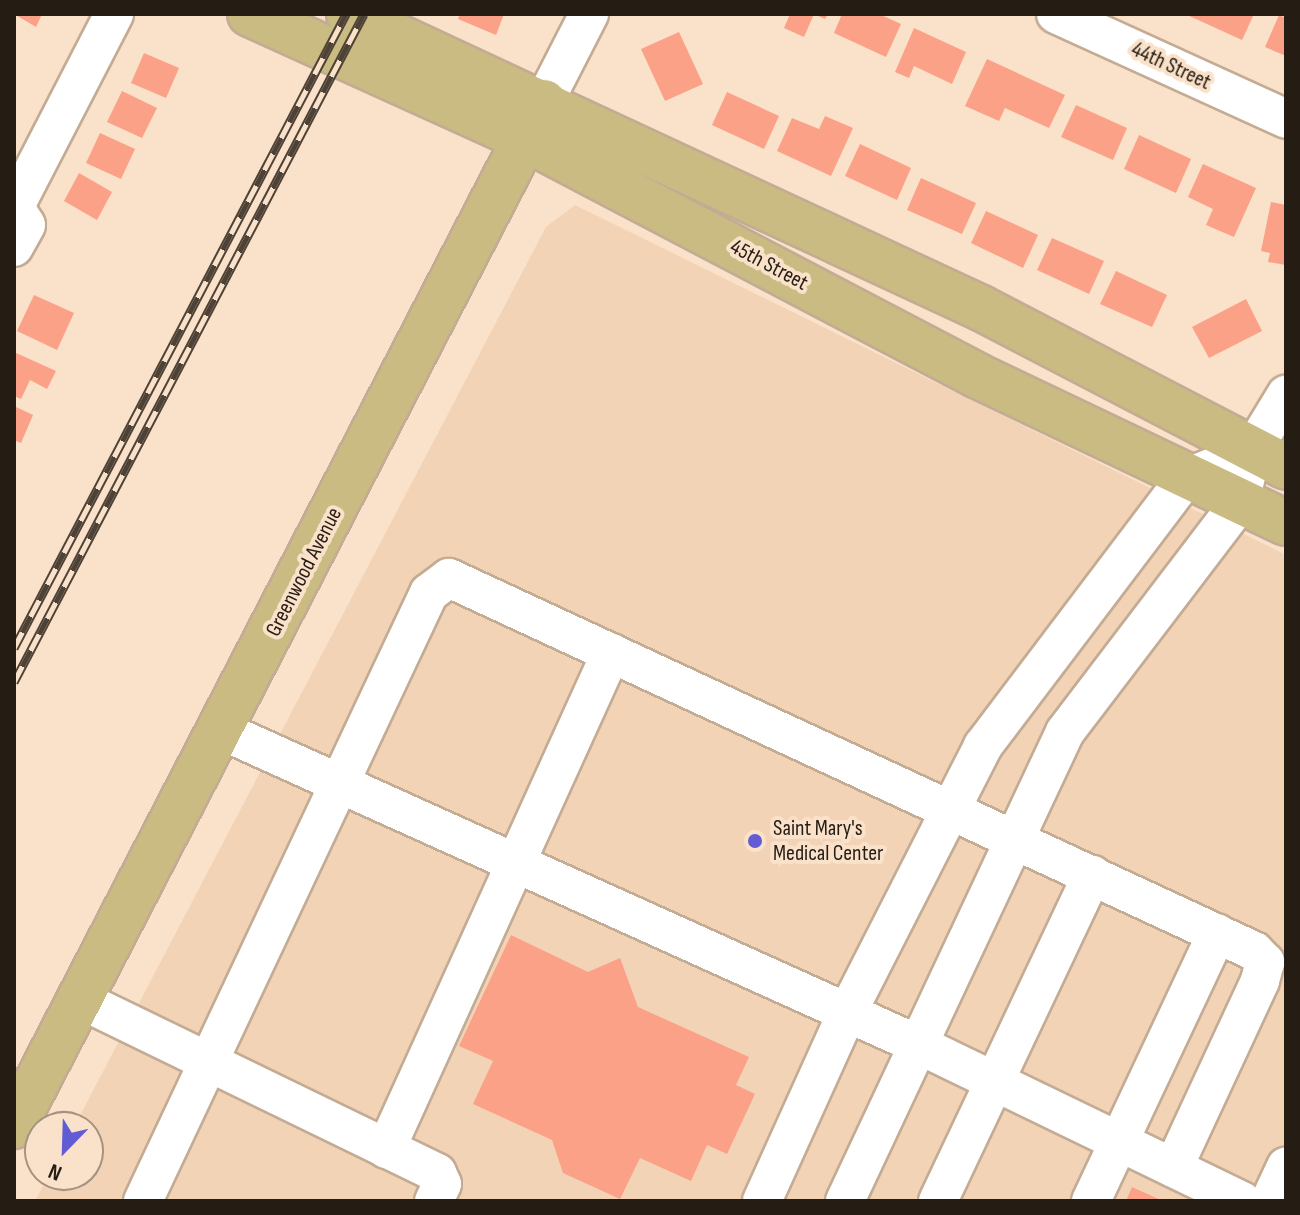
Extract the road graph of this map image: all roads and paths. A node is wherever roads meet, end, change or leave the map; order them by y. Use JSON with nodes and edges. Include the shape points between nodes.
{"nodes":[{"id":1,"x":114,"y":14,"type":"edge"},
{"id":2,"x":250,"y":14,"type":"edge"},
{"id":3,"x":349,"y":14,"type":"edge"},
{"id":4,"x":589,"y":14,"type":"edge"},
{"id":5,"x":1056,"y":14,"type":"edge"},
{"id":6,"x":1286,"y":119,"type":"edge"},
{"id":7,"x":535,"y":121,"type":"junction"},
{"id":8,"x":14,"y":206,"type":"edge"},
{"id":9,"x":14,"y":247,"type":"edge"},
{"id":10,"x":1286,"y":395,"type":"edge"},
{"id":11,"x":1269,"y":459,"type":"edge"},
{"id":12,"x":1186,"y":478,"type":"junction"},
{"id":13,"x":1240,"y":502,"type":"junction"},
{"id":14,"x":1286,"y":523,"type":"edge"},
{"id":15,"x":611,"y":653,"type":"junction"},
{"id":16,"x":223,"y":731,"type":"junction"},
{"id":17,"x":337,"y":782,"type":"junction"},
{"id":18,"x":948,"y":808,"type":"junction"},
{"id":19,"x":1015,"y":839,"type":"junction"},
{"id":20,"x":516,"y":863,"type":"junction"},
{"id":21,"x":1092,"y":875,"type":"junction"},
{"id":22,"x":1217,"y":933,"type":"junction"},
{"id":23,"x":79,"y":999,"type":"junction"},
{"id":24,"x":847,"y":1013,"type":"junction"},
{"id":25,"x":917,"y":1044,"type":"junction"},
{"id":26,"x":209,"y":1066,"type":"junction"},
{"id":27,"x":993,"y":1082,"type":"junction"},
{"id":28,"x":14,"y":1126,"type":"edge"},
{"id":29,"x":1119,"y":1142,"type":"junction"},
{"id":30,"x":386,"y":1149,"type":"junction"},
{"id":31,"x":1286,"y":1167,"type":"edge"},
{"id":32,"x":1173,"y":1168,"type":"junction"},
{"id":33,"x":143,"y":1201,"type":"edge"},
{"id":34,"x":434,"y":1201,"type":"edge"},
{"id":35,"x":762,"y":1201,"type":"edge"},
{"id":36,"x":845,"y":1201,"type":"edge"},
{"id":37,"x":938,"y":1201,"type":"edge"},
{"id":38,"x":1091,"y":1201,"type":"edge"},
{"id":39,"x":1242,"y":1201,"type":"edge"},
{"id":40,"x":1270,"y":1201,"type":"edge"}],
"edges":[{"from":1,"to":8,"type":"street"},
{"from":2,"to":7,"type":"main road","name":"45th Street"},
{"from":3,"to":7,"type":"main road","name":"45th Street"},
{"from":4,"to":7,"type":"street","name":"Greenwood Avenue"},
{"from":5,"to":6,"type":"street","name":"44th Street"},
{"from":7,"to":11,"type":"main road","name":"45th Street","via":[[981,308]]},
{"from":7,"to":12,"type":"main road","name":"45th Street"},
{"from":7,"to":16,"type":"main road","name":"Greenwood Avenue"},
{"from":8,"to":9,"type":"street","via":[[26,225]]},
{"from":10,"to":11,"type":"street"},
{"from":11,"to":12,"type":"street"},
{"from":11,"to":13,"type":"street"},
{"from":12,"to":13,"type":"main road","name":"45th Street"},
{"from":12,"to":18,"type":"street","via":[[1108,589],[983,746]]},
{"from":13,"to":14,"type":"main road","name":"45th Street"},
{"from":13,"to":19,"type":"street","via":[[1065,732]]},
{"from":15,"to":17,"type":"street","via":[[473,587],[449,578],[437,582]]},
{"from":15,"to":18,"type":"street"},
{"from":15,"to":20,"type":"street"},
{"from":16,"to":17,"type":"street"},
{"from":16,"to":23,"type":"main road","name":"Greenwood Avenue"},
{"from":17,"to":20,"type":"street"},
{"from":17,"to":26,"type":"street","via":[[221,1027]]},
{"from":18,"to":19,"type":"street"},
{"from":18,"to":24,"type":"street"},
{"from":19,"to":21,"type":"street"},
{"from":19,"to":25,"type":"street"},
{"from":20,"to":24,"type":"street"},
{"from":20,"to":30,"type":"street"},
{"from":21,"to":22,"type":"street"},
{"from":21,"to":27,"type":"street"},
{"from":22,"to":29,"type":"street"},
{"from":22,"to":32,"type":"street","via":[[1265,962]]},
{"from":23,"to":26,"type":"street"},
{"from":23,"to":28,"type":"main road","name":"Greenwood Avenue"},
{"from":24,"to":25,"type":"street"},
{"from":24,"to":35,"type":"street"},
{"from":25,"to":27,"type":"street"},
{"from":25,"to":36,"type":"street"},
{"from":26,"to":30,"type":"street"},
{"from":26,"to":33,"type":"street"},
{"from":27,"to":29,"type":"street"},
{"from":27,"to":37,"type":"street"},
{"from":29,"to":32,"type":"street"},
{"from":29,"to":38,"type":"street"},
{"from":30,"to":34,"type":"street","via":[[437,1173],[442,1184]]},
{"from":31,"to":40,"type":"street"},
{"from":32,"to":39,"type":"street"}]}
